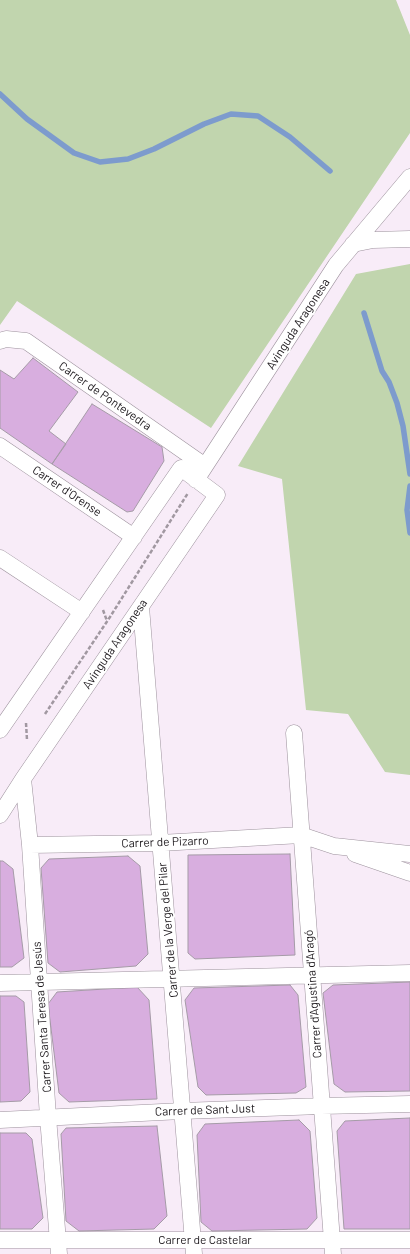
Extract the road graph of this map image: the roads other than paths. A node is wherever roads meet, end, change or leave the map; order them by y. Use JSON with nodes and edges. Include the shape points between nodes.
{"nodes":[{"id":1,"x":410,"y":177,"type":"edge"},
{"id":2,"x":410,"y":239,"type":"edge"},
{"id":3,"x":353,"y":244,"type":"junction"},
{"id":4,"x":0,"y":341,"type":"edge"},
{"id":5,"x":0,"y":446,"type":"edge"},
{"id":6,"x":205,"y":466,"type":"junction"},
{"id":7,"x":196,"y":480,"type":"junction"},
{"id":8,"x":134,"y":537,"type":"junction"},
{"id":9,"x":0,"y":558,"type":"edge"},
{"id":10,"x":141,"y":607,"type":"junction"},
{"id":11,"x":82,"y":612,"type":"junction"},
{"id":12,"x":0,"y":730,"type":"edge"},
{"id":13,"x":294,"y":733,"type":"dead end"},
{"id":14,"x":23,"y":779,"type":"junction"},
{"id":15,"x":0,"y":815,"type":"edge"},
{"id":16,"x":301,"y":835,"type":"junction"},
{"id":17,"x":160,"y":843,"type":"junction"},
{"id":18,"x":30,"y":845,"type":"junction"},
{"id":19,"x":334,"y":846,"type":"junction"},
{"id":20,"x":410,"y":854,"type":"edge"},
{"id":21,"x":410,"y":873,"type":"edge"},
{"id":22,"x":410,"y":973,"type":"edge"},
{"id":23,"x":311,"y":976,"type":"junction"},
{"id":24,"x":171,"y":978,"type":"junction"},
{"id":25,"x":40,"y":982,"type":"junction"},
{"id":26,"x":0,"y":983,"type":"edge"},
{"id":27,"x":410,"y":1104,"type":"edge"},
{"id":28,"x":321,"y":1106,"type":"junction"},
{"id":29,"x":182,"y":1111,"type":"junction"},
{"id":30,"x":48,"y":1117,"type":"junction"},
{"id":31,"x":0,"y":1120,"type":"edge"},
{"id":32,"x":0,"y":1240,"type":"edge"},
{"id":33,"x":410,"y":1240,"type":"edge"},
{"id":34,"x":59,"y":1247,"type":"edge"},
{"id":35,"x":194,"y":1247,"type":"edge"},
{"id":36,"x":332,"y":1247,"type":"edge"}],
"edges":[{"from":1,"to":3,"type":"street","name":"Avinguda Aragonesa"},
{"from":2,"to":3,"type":"street","via":[[373,240]]},
{"from":3,"to":6,"type":"street","name":"Avinguda Aragonesa","via":[[336,265]]},
{"from":4,"to":6,"type":"street","name":"Carrer de Pontevedra","via":[[26,341]]},
{"from":5,"to":8,"type":"street","name":"Carrer d'Orense"},
{"from":6,"to":7,"type":"street","name":"Avinguda Aragonesa"},
{"from":7,"to":8,"type":"street","name":"Avinguda Aragonesa","via":[[181,468]]},
{"from":7,"to":10,"type":"street","name":"Avinguda Aragonesa","via":[[217,495]]},
{"from":8,"to":11,"type":"street","name":"Avinguda Aragonesa"},
{"from":9,"to":11,"type":"street"},
{"from":10,"to":14,"type":"street","name":"Avinguda Aragonesa"},
{"from":10,"to":17,"type":"street","name":"Carrer de la Verge del Pilar"},
{"from":11,"to":12,"type":"street","name":"Avinguda Aragonesa"},
{"from":13,"to":16,"type":"street","name":"Carrer d'Agustina d'Aragó"},
{"from":14,"to":15,"type":"street","name":"Avinguda Aragonesa"},
{"from":14,"to":18,"type":"street","name":"Carrer Santa Teresa de Jesús"},
{"from":16,"to":17,"type":"street","name":"Carrer de Pizarro"},
{"from":16,"to":19,"type":"street"},
{"from":16,"to":23,"type":"street","name":"Carrer d'Agustina d'Aragó"},
{"from":17,"to":18,"type":"street","name":"Carrer de Pizarro"},
{"from":17,"to":24,"type":"street","name":"Carrer de la Verge del Pilar"},
{"from":18,"to":25,"type":"street","name":"Carrer Santa Teresa de Jesús"},
{"from":19,"to":20,"type":"street"},
{"from":19,"to":21,"type":"street"},
{"from":22,"to":23,"type":"street"},
{"from":23,"to":24,"type":"street"},
{"from":23,"to":28,"type":"street","name":"Carrer d'Agustina d'Aragó"},
{"from":24,"to":25,"type":"street"},
{"from":24,"to":29,"type":"street","name":"Carrer de la Verge del Pilar"},
{"from":25,"to":26,"type":"street"},
{"from":25,"to":30,"type":"street","name":"Carrer Santa Teresa de Jesús"},
{"from":27,"to":28,"type":"street","name":"Carrer de Sant Just"},
{"from":28,"to":29,"type":"street","name":"Carrer de Sant Just"},
{"from":28,"to":36,"type":"street","name":"Carrer d'Agustina d'Aragó"},
{"from":29,"to":30,"type":"street","name":"Carrer de Sant Just"},
{"from":29,"to":35,"type":"street","name":"Carrer de la Verge del Pilar"},
{"from":30,"to":31,"type":"street","name":"Carrer de Sant Just"},
{"from":30,"to":34,"type":"street","name":"Carrer Santa Teresa de Jesús"},
{"from":32,"to":34,"type":"street","name":"Carrer de Castelar"},
{"from":33,"to":36,"type":"street","name":"Carrer de Castelar"},
{"from":34,"to":35,"type":"street","name":"Carrer de Castelar"},
{"from":35,"to":36,"type":"street","name":"Carrer de Castelar"}]}
